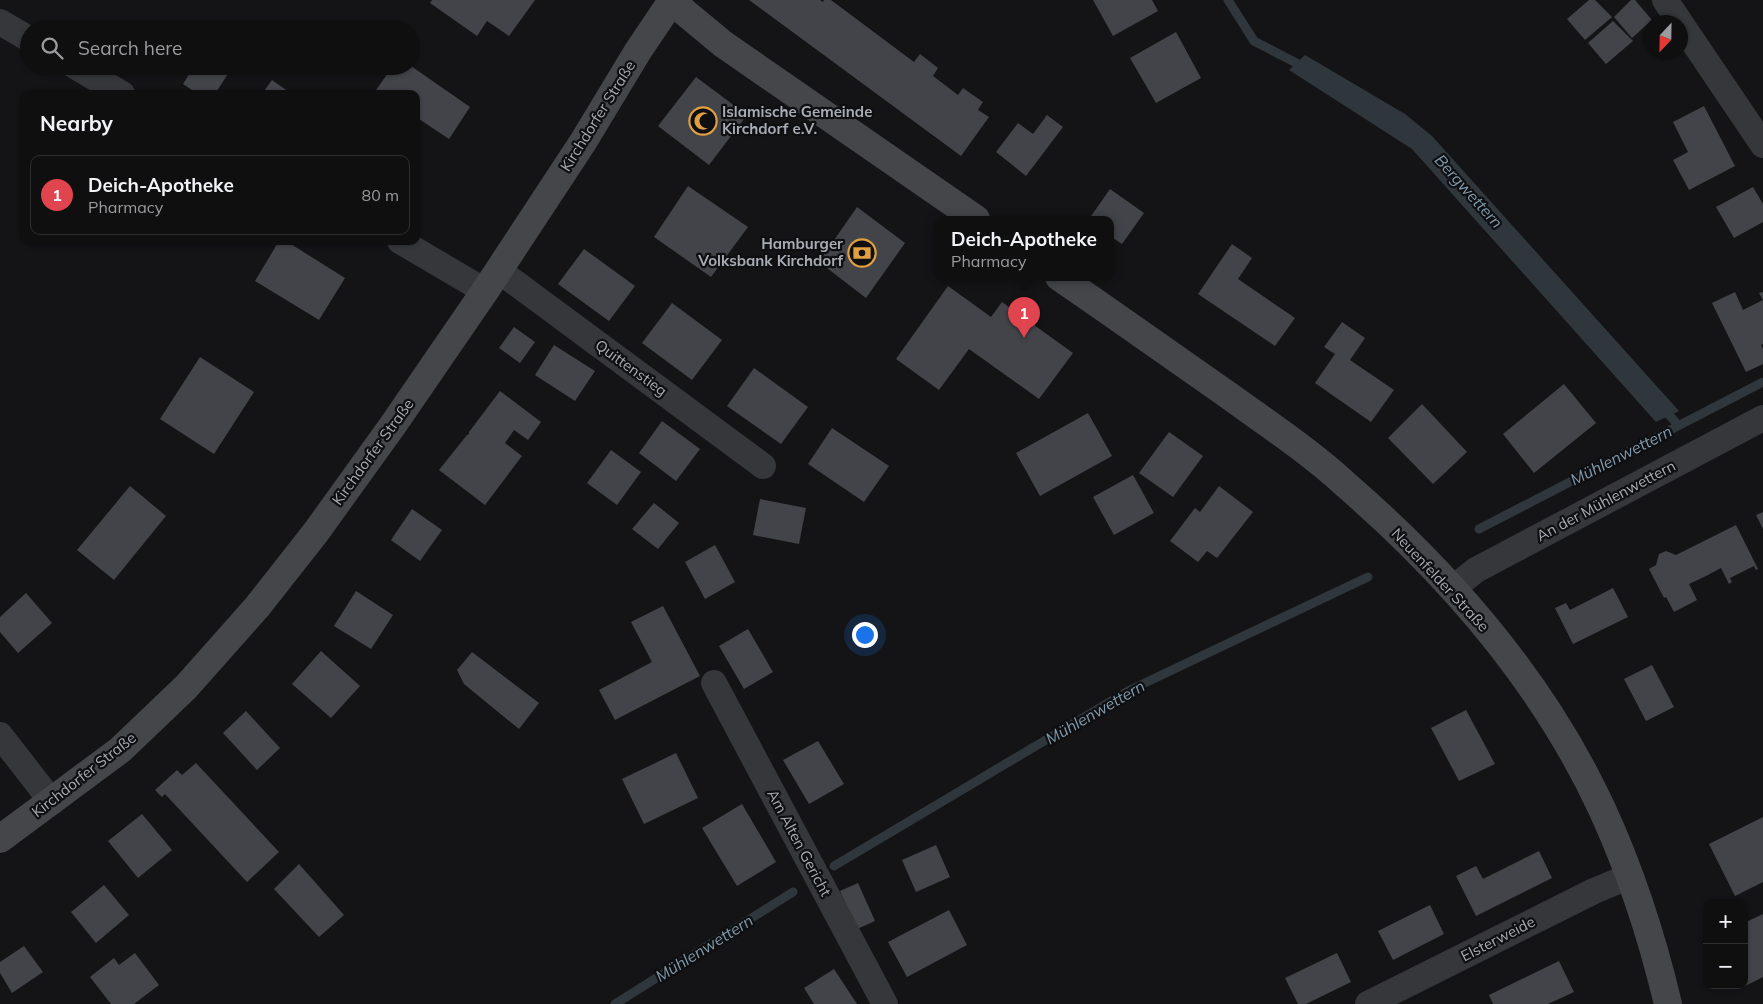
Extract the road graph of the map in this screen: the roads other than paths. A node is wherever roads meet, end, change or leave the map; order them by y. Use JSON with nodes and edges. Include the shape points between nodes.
{"nodes":[{"id":1,"x":1665,"y":0,"type":"edge"},
{"id":2,"x":671,"y":1,"type":"edge"},
{"id":3,"x":0,"y":22,"type":"edge"},
{"id":4,"x":20,"y":34,"type":"edge"},
{"id":5,"x":90,"y":75,"type":"edge"},
{"id":6,"x":115,"y":90,"type":"edge"},
{"id":7,"x":1763,"y":145,"type":"edge"},
{"id":8,"x":972,"y":216,"type":"edge"},
{"id":9,"x":409,"y":245,"type":"edge"},
{"id":10,"x":492,"y":281,"type":"junction"},
{"id":11,"x":1065,"y":281,"type":"edge"},
{"id":12,"x":1763,"y":418,"type":"edge"},
{"id":13,"x":763,"y":466,"type":"dead end"},
{"id":14,"x":1452,"y":589,"type":"junction"},
{"id":15,"x":714,"y":683,"type":"dead end"},
{"id":16,"x":0,"y":735,"type":"edge"},
{"id":17,"x":52,"y":802,"type":"junction"},
{"id":18,"x":0,"y":839,"type":"edge"},
{"id":19,"x":1630,"y":876,"type":"junction"},
{"id":20,"x":885,"y":1004,"type":"edge"},
{"id":21,"x":1368,"y":1004,"type":"edge"},
{"id":22,"x":1668,"y":1004,"type":"edge"}],
"edges":[{"from":1,"to":7,"type":"street"},
{"from":2,"to":8,"type":"main road","via":[[723,44]]},
{"from":2,"to":10,"type":"main road","name":"Kirchdorfer Straße"},
{"from":3,"to":4,"type":"street"},
{"from":5,"to":6,"type":"street"},
{"from":9,"to":10,"type":"street","name":"Quittenstieg"},
{"from":10,"to":13,"type":"street","name":"Quittenstieg"},
{"from":10,"to":17,"type":"main road","name":"Kirchdorfer Straße","via":[[393,425],[258,607],[186,687],[127,744]]},
{"from":11,"to":14,"type":"main road","name":"Neuenfelder Straße","via":[[1308,453],[1375,511]]},
{"from":12,"to":14,"type":"street","name":"An der Mühlenwettern","via":[[1476,570]]},
{"from":14,"to":19,"type":"main road","name":"Neuenfelder Straße","via":[[1515,665],[1561,734],[1602,808]]},
{"from":15,"to":20,"type":"street","name":"Am Alten Gericht"},
{"from":16,"to":17,"type":"street"},
{"from":17,"to":18,"type":"main road","name":"Kirchdorfer Straße"},
{"from":19,"to":21,"type":"street","name":"Elsterweide","via":[[1585,895]]},
{"from":19,"to":22,"type":"main road","name":"Neuenfelder Straße","via":[[1650,933]]}]}
